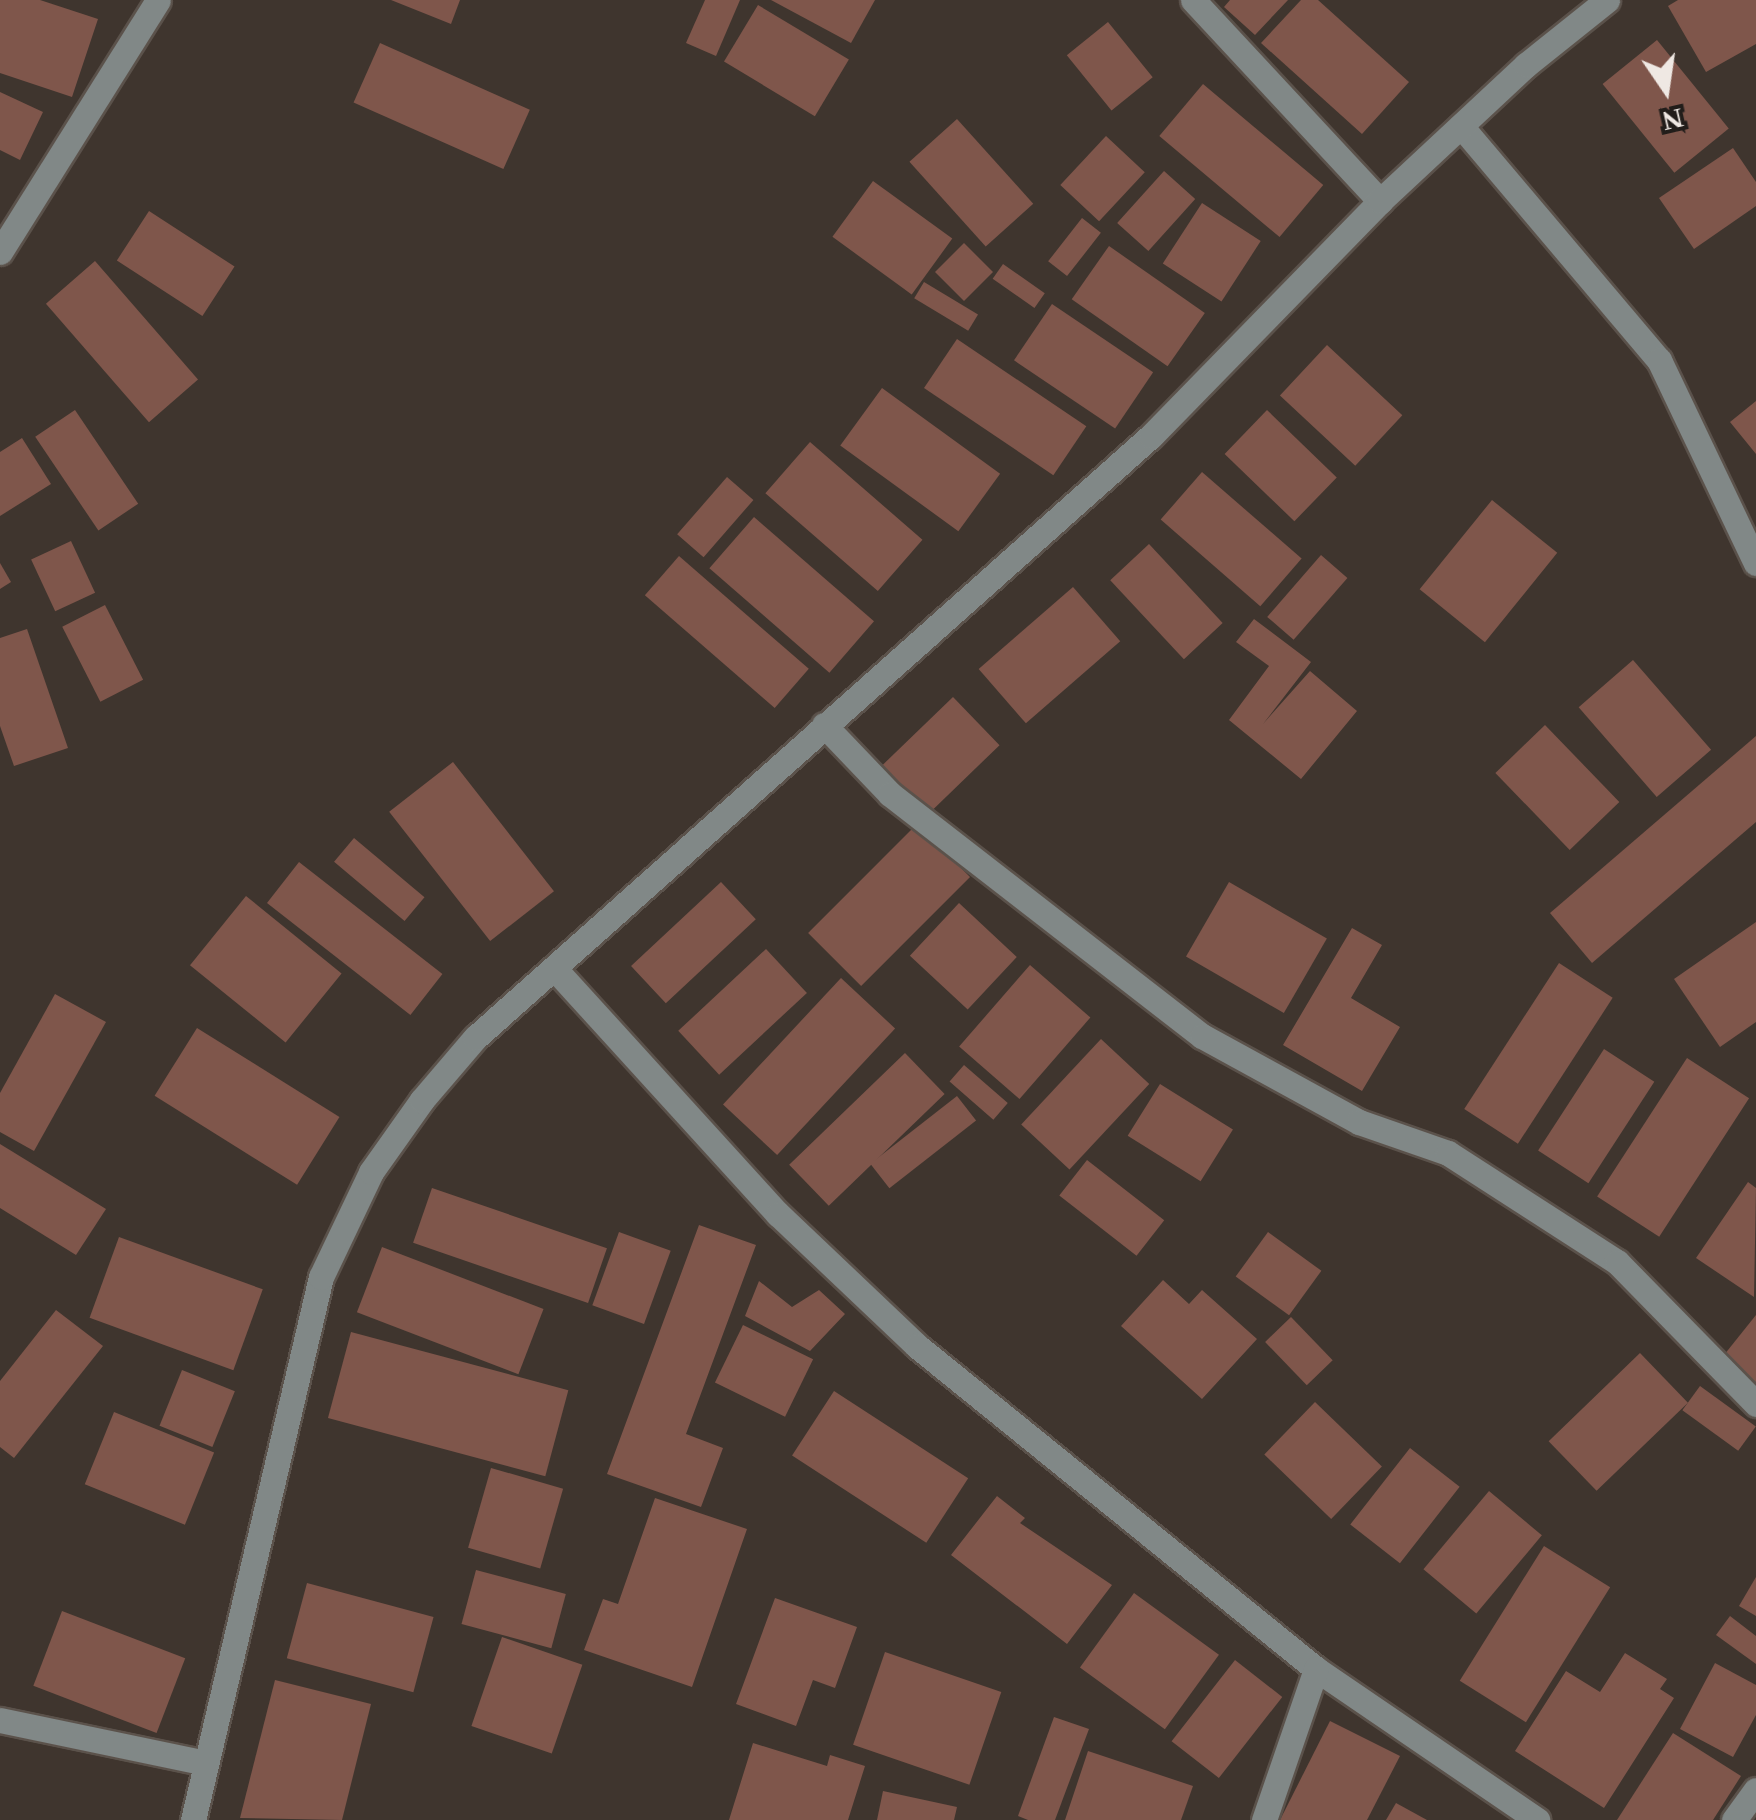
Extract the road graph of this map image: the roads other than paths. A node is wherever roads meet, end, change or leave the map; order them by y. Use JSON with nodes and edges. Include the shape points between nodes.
{"nodes":[{"id":1,"x":158,"y":0,"type":"edge"},
{"id":2,"x":1192,"y":0,"type":"edge"},
{"id":3,"x":1606,"y":0,"type":"edge"},
{"id":4,"x":1461,"y":126,"type":"junction"},
{"id":5,"x":1380,"y":202,"type":"junction"},
{"id":6,"x":0,"y":252,"type":"edge"},
{"id":7,"x":1756,"y":563,"type":"edge"},
{"id":8,"x":824,"y":725,"type":"junction"},
{"id":9,"x":554,"y":968,"type":"junction"},
{"id":10,"x":1756,"y":1404,"type":"edge"},
{"id":11,"x":1316,"y":1669,"type":"junction"},
{"id":12,"x":0,"y":1720,"type":"edge"},
{"id":13,"x":206,"y":1763,"type":"junction"},
{"id":14,"x":1756,"y":1790,"type":"edge"},
{"id":15,"x":193,"y":1820,"type":"edge"},
{"id":16,"x":1264,"y":1820,"type":"edge"},
{"id":17,"x":1537,"y":1820,"type":"edge"},
{"id":18,"x":1734,"y":1820,"type":"edge"}],
"edges":[{"from":1,"to":6,"type":"street"},
{"from":2,"to":5,"type":"street"},
{"from":3,"to":4,"type":"street"},
{"from":4,"to":5,"type":"street"},
{"from":4,"to":7,"type":"street","via":[[1659,360]]},
{"from":5,"to":8,"type":"street","via":[[1151,436]]},
{"from":8,"to":9,"type":"street"},
{"from":8,"to":10,"type":"street","via":[[890,794],[1202,1036],[1359,1122],[1448,1153],[1617,1262]]},
{"from":9,"to":11,"type":"street","via":[[778,1214],[917,1346]]},
{"from":9,"to":13,"type":"street","via":[[475,1038],[422,1100],[370,1172],[321,1277]]},
{"from":11,"to":16,"type":"street"},
{"from":11,"to":17,"type":"street"},
{"from":12,"to":13,"type":"street"},
{"from":13,"to":15,"type":"street"},
{"from":14,"to":18,"type":"street"}]}
